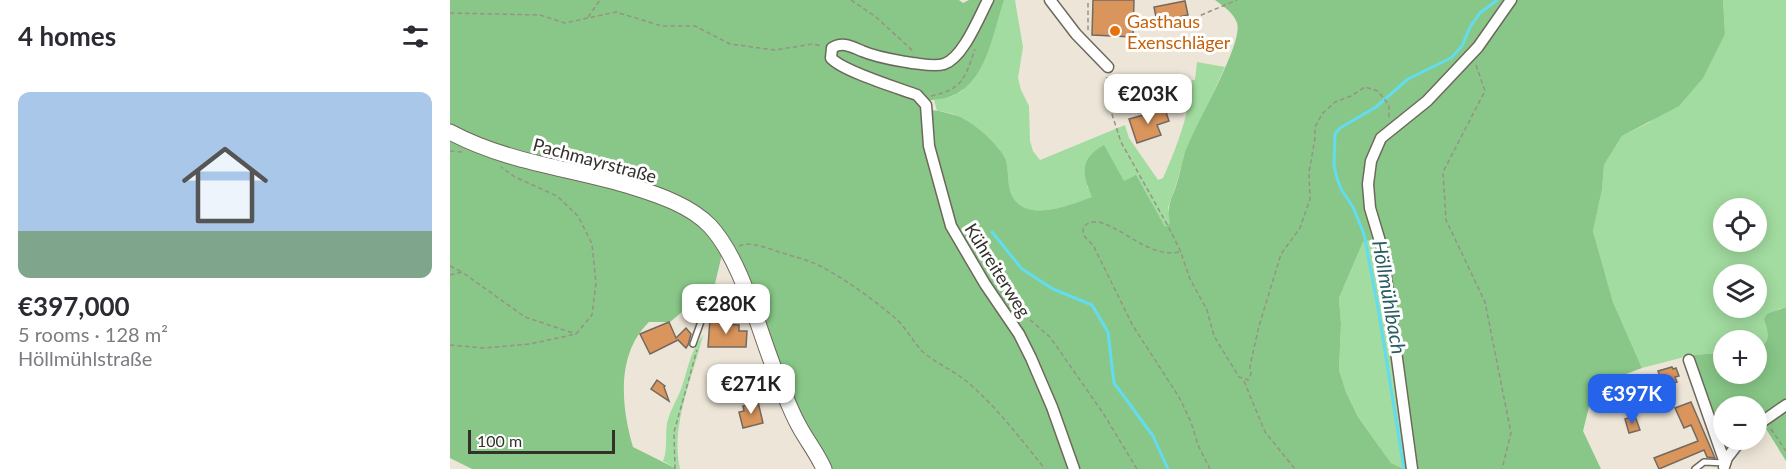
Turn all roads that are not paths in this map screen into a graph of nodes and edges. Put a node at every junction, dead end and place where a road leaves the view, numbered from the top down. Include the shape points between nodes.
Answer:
1 (988, 0) edge
2 (1050, 0) edge
3 (1511, 0) edge
4 (1108, 67) road end
5 (450, 132) edge
6 (750, 304) junction
7 (695, 344) road end
8 (1689, 360) dead end
9 (1786, 405) edge
10 (1767, 419) edge
11 (1734, 450) edge
12 (1724, 466) edge
13 (824, 469) edge
14 (1074, 469) edge
15 (1412, 469) edge
16 (1695, 469) edge

1 - 14 street, Kühreiterweg via 960,52 942,65 880,57 842,44 832,48 831,58 924,101 929,146 951,226 1031,357
2 - 4 street
3 - 15 street via 1472,53 1426,101 1381,138 1369,172 1370,208 1382,248
5 - 6 street, Pachmayrstraße via 495,153 658,196 696,215 710,226 728,253
6 - 7 lane via 713,308 704,313
6 - 13 street, Pachmayrstraße via 792,411
8 - 12 street
9 - 10 street
11 - 12 street
12 - 16 lane via 1704,462

